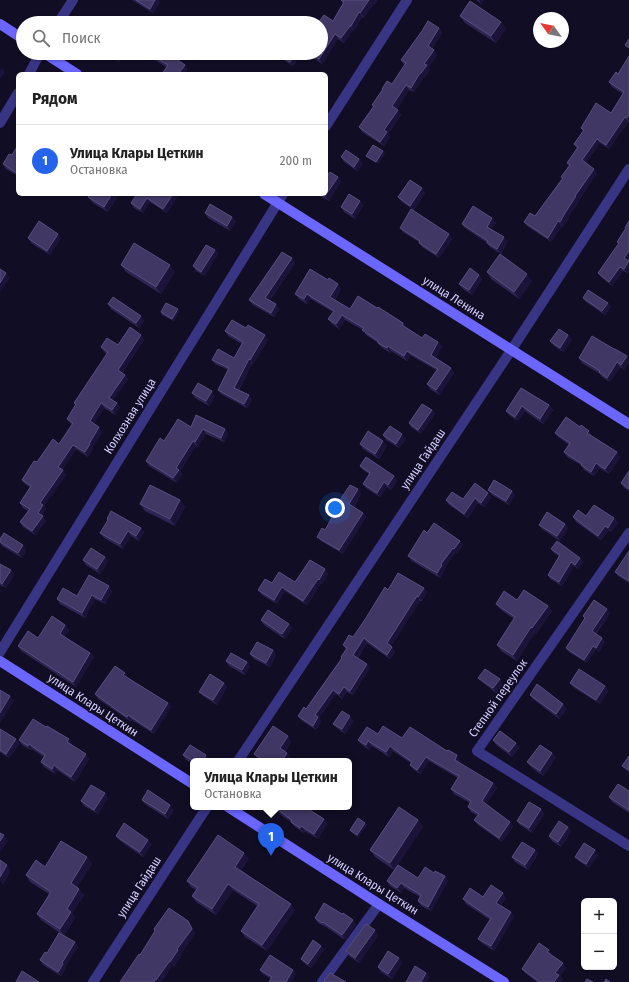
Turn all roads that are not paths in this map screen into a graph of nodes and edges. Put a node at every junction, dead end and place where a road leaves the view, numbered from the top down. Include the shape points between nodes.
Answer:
1 (73, 0) edge
2 (407, 0) edge
3 (63, 16) edge
4 (0, 24) edge
5 (16, 34) edge
6 (36, 60) edge
7 (55, 60) edge
8 (30, 72) edge
9 (74, 72) edge
10 (16, 96) edge
11 (0, 123) edge
12 (328, 123) edge
13 (629, 169) edge
14 (280, 198) edge
15 (512, 350) junction
16 (629, 424) edge
17 (629, 533) edge
18 (0, 652) edge
19 (0, 661) edge
20 (240, 758) edge
21 (190, 782) edge
22 (205, 810) edge
23 (233, 810) edge
24 (629, 846) edge
25 (379, 904) junction
26 (93, 982) edge
27 (322, 982) edge
28 (504, 982) edge

1 - 3 street
2 - 12 street
4 - 5 main road
6 - 8 street
7 - 9 main road
10 - 11 street
13 - 15 street, улица Гайдаш
14 - 15 main road, улица Ленина
14 - 18 street, Колхозная улица
15 - 16 main road, улица Ленина
15 - 20 street, улица Гайдаш
17 - 24 street, Степной переулок via 477,751
19 - 21 main road, улица Клары Цеткин
22 - 26 street, улица Гайдаш
23 - 25 main road, улица Клары Цеткин
25 - 27 street
25 - 28 main road, улица Клары Цеткин

